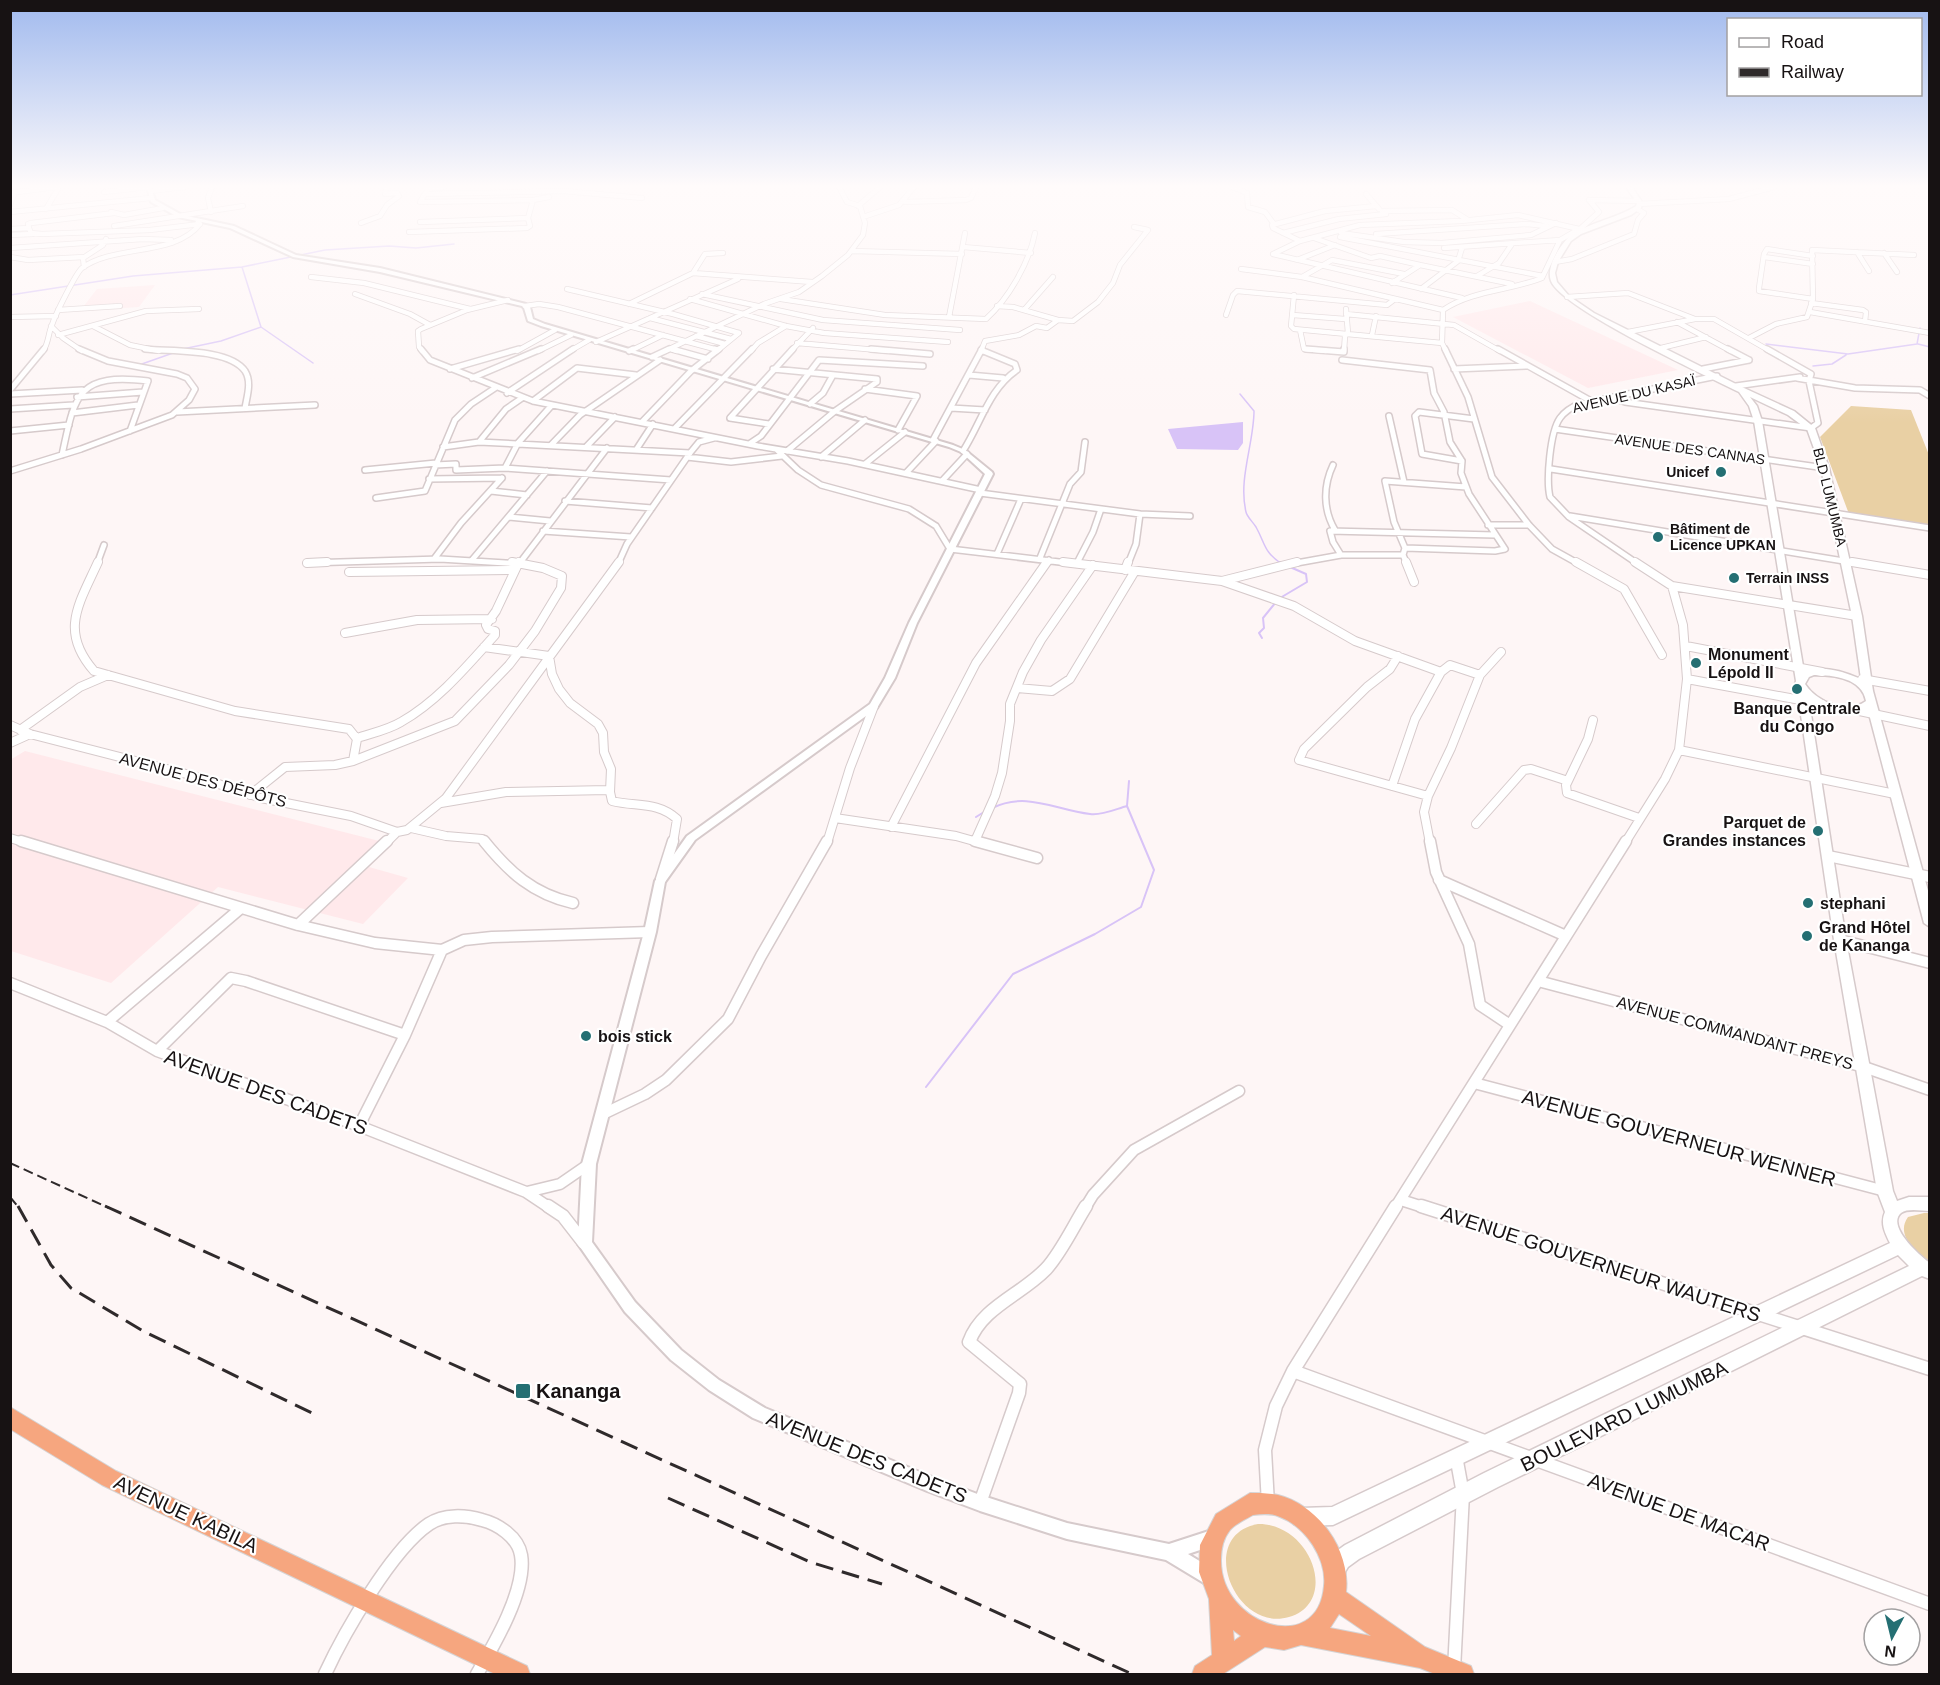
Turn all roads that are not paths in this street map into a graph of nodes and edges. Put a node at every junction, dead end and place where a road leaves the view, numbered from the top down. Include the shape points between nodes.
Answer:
1 (87, 266) edge
2 (353, 266) edge
3 (698, 266) edge
4 (834, 266) edge
5 (960, 266) edge
6 (1023, 266) edge
7 (1120, 266) edge
8 (1315, 266) edge
9 (1363, 266) edge
10 (1419, 266) edge
11 (1424, 266) edge
12 (1453, 266) edge
13 (1487, 266) edge
14 (1550, 266) edge
15 (1553, 266) edge
16 (1763, 266) edge
17 (1813, 266) edge
18 (1866, 266) edge
19 (1893, 266) edge
20 (84, 267) joint
21 (1319, 267) junction
22 (1495, 267) junction
23 (1241, 269) dead end
24 (1448, 270) junction
25 (1869, 271) dead end
26 (1897, 272) dead end
27 (693, 273) junction
28 (1404, 274) junction
29 (1477, 276) junction
30 (1543, 276) junction
31 (312, 277) dead end
32 (741, 277) junction
33 (1053, 277) dead end
34 (1302, 277) junction
35 (813, 282) junction
36 (1392, 283) junction
37 (1516, 285) junction
38 (567, 289) dead end
39 (1421, 289) junction
40 (355, 294) dead end
41 (702, 294) junction
42 (1294, 295) junction
43 (1567, 297) junction
44 (1462, 298) junction
45 (690, 299) junction
46 (781, 299) junction
47 (1395, 299) junction
48 (508, 300) junction
49 (1345, 301) junction
50 (1812, 301) junction
51 (629, 304) junction
52 (120, 306) dead end
53 (525, 306) junction
54 (997, 306) junction
55 (757, 307) junction
56 (199, 309) dead end
57 (471, 309) junction
58 (58, 310) junction
59 (1024, 310) junction
60 (1443, 310) junction
61 (848, 311) junction
62 (662, 312) junction
63 (1810, 312) junction
64 (742, 314) junction
65 (1226, 315) dead end
66 (1293, 315) junction
67 (56, 316) junction
68 (1346, 316) junction
69 (1376, 316) junction
70 (10, 317) edge
71 (949, 317) junction
72 (650, 318) junction
73 (1695, 319) junction
74 (823, 320) junction
75 (1058, 320) junction
76 (835, 321) junction
77 (1677, 321) junction
78 (1865, 322) junction
79 (1443, 323) junction
80 (430, 325) junction
81 (51, 326) junction
82 (631, 326) junction
83 (717, 326) junction
84 (786, 326) junction
85 (93, 327) junction
86 (555, 330) junction
87 (810, 330) junction
88 (960, 330) dead end
89 (1300, 330) junction
90 (704, 332) junction
91 (1628, 332) junction
92 (1348, 333) junction
93 (1929, 333) edge
94 (58, 335) junction
95 (571, 335) junction
96 (663, 335) junction
97 (1372, 335) junction
98 (696, 336) junction
99 (1706, 337) junction
100 (1749, 338) junction
101 (731, 339) junction
102 (592, 341) junction
103 (687, 341) junction
104 (948, 342) dead end
105 (797, 343) junction
106 (1442, 343) junction
107 (725, 344) junction
108 (1660, 348) junction
109 (671, 349) junction
110 (718, 350) junction
111 (981, 350) junction
112 (629, 351) junction
113 (930, 354) dead end
114 (652, 357) junction
115 (708, 359) junction
116 (660, 360) junction
117 (1342, 360) dead end
118 (923, 366) dead end
119 (1526, 366) junction
120 (450, 369) junction
121 (773, 369) junction
122 (1454, 369) junction
123 (1703, 369) junction
124 (693, 370) junction
125 (808, 374) junction
126 (636, 375) junction
127 (833, 375) junction
128 (969, 375) junction
129 (1717, 376) junction
130 (10, 378) edge
131 (21, 378) junction
132 (472, 378) junction
133 (1003, 378) junction
134 (1809, 378) junction
135 (724, 379) junction
136 (1929, 387) edge
137 (495, 388) junction
138 (755, 388) junction
139 (1739, 388) junction
140 (865, 389) junction
141 (82, 390) junction
142 (1920, 390) junction
143 (10, 392) edge
144 (143, 392) junction
145 (507, 393) junction
146 (1929, 396) edge
147 (77, 397) junction
148 (1609, 397) junction
149 (522, 398) junction
150 (788, 398) junction
151 (533, 401) junction
152 (1591, 401) junction
153 (810, 404) junction
154 (73, 405) junction
155 (138, 405) junction
156 (315, 405) dead end
157 (552, 405) junction
158 (244, 408) junction
159 (951, 408) junction
160 (10, 409) edge
161 (986, 410) junction
162 (835, 411) junction
163 (177, 412) junction
164 (585, 412) junction
165 (72, 413) junction
166 (1445, 415) junction
167 (1389, 416) dead end
168 (615, 417) junction
169 (1474, 419) junction
170 (866, 420) junction
171 (1758, 421) junction
172 (642, 422) junction
173 (653, 424) junction
174 (769, 424) junction
175 (69, 425) junction
176 (675, 428) junction
177 (1811, 428) junction
178 (1555, 429) junction
179 (10, 431) edge
180 (130, 431) junction
181 (902, 431) junction
182 (699, 433) junction
183 (716, 437) junction
184 (935, 439) junction
185 (479, 442) junction
186 (699, 442) junction
187 (1085, 442) dead end
188 (518, 443) junction
189 (754, 444) junction
190 (551, 445) junction
191 (443, 447) junction
192 (586, 447) junction
193 (607, 448) junction
194 (636, 450) junction
195 (965, 453) junction
196 (785, 454) junction
197 (62, 455) junction
198 (688, 455) junction
199 (821, 457) junction
200 (1765, 460) junction
201 (1462, 461) junction
202 (435, 464) junction
203 (865, 464) junction
204 (1333, 465) dead end
205 (505, 468) junction
206 (1825, 468) junction
207 (1551, 469) junction
208 (365, 470) dead end
209 (10, 471) edge
210 (547, 471) junction
211 (906, 473) junction
212 (586, 474) junction
213 (429, 479) junction
214 (671, 480) junction
215 (942, 481) junction
216 (1404, 482) junction
217 (1466, 487) junction
218 (491, 491) junction
219 (981, 492) junction
220 (527, 495) junction
221 (376, 498) dead end
222 (1021, 499) junction
223 (565, 501) junction
224 (1771, 502) junction
225 (1061, 505) junction
226 (652, 508) junction
227 (1101, 508) junction
228 (1834, 513) junction
229 (1140, 514) junction
230 (1190, 516) dead end
231 (1566, 516) junction
232 (509, 517) junction
233 (1590, 520) junction
234 (550, 521) junction
235 (1578, 524) junction
236 (1488, 525) junction
237 (1529, 525) junction
238 (1929, 528) edge
239 (1335, 530) junction
240 (543, 531) junction
241 (1399, 533) junction
242 (1495, 535) junction
243 (631, 537) junction
244 (104, 545) dead end
245 (950, 549) junction
246 (1779, 550) junction
247 (1404, 552) junction
248 (997, 554) junction
249 (1341, 555) junction
250 (1040, 558) junction
251 (434, 559) junction
252 (472, 560) junction
253 (1049, 560) junction
254 (1845, 561) junction
255 (307, 563) dead end
256 (1077, 563) junction
257 (1093, 565) junction
258 (517, 566) junction
259 (1125, 570) junction
260 (1135, 571) junction
261 (349, 572) dead end
262 (1929, 575) edge
263 (1222, 581) junction
264 (1414, 582) dead end
265 (1672, 586) junction
266 (1787, 604) junction
267 (1857, 616) junction
268 (492, 619) junction
269 (345, 633) dead end
270 (1686, 646) junction
271 (484, 647) junction
272 (1501, 652) dead end
273 (519, 653) junction
274 (1662, 655) dead end
275 (549, 656) junction
276 (1398, 656) junction
277 (1797, 666) junction
278 (94, 671) junction
279 (1442, 672) junction
280 (1823, 672) junction
281 (109, 674) junction
282 (1480, 675) junction
283 (1687, 679) junction
284 (1868, 685) junction
285 (80, 687) junction
286 (1017, 688) junction
287 (1802, 690) junction
288 (1929, 691) edge
289 (1871, 702) junction
290 (874, 706) junction
291 (1850, 709) junction
292 (1876, 715) junction
293 (1593, 720) dead end
294 (10, 725) edge
295 (1929, 726) edge
296 (23, 733) junction
297 (357, 738) junction
298 (10, 743) edge
299 (1679, 750) junction
300 (353, 761) junction
301 (1815, 777) junction
302 (1568, 781) junction
303 (1392, 786) junction
304 (608, 790) junction
305 (1895, 794) junction
306 (250, 795) junction
307 (1428, 796) junction
308 (441, 802) junction
309 (835, 818) junction
310 (1639, 818) junction
311 (1476, 824) dead end
312 (891, 827) junction
313 (411, 828) junction
314 (397, 832) junction
315 (10, 838) edge
316 (975, 841) junction
317 (1828, 855) junction
318 (1037, 858) dead end
319 (1917, 874) junction
320 (1929, 877) edge
321 (1439, 880) junction
322 (660, 881) junction
323 (573, 903) dead end
324 (241, 908) junction
325 (1929, 923) edge
326 (298, 925) junction
327 (650, 932) junction
328 (1566, 936) junction
329 (1840, 940) junction
330 (442, 950) junction
331 (1929, 963) edge
332 (1538, 981) junction
333 (10, 983) edge
334 (107, 1022) junction
335 (1510, 1025) junction
336 (405, 1035) junction
337 (157, 1051) junction
338 (1864, 1067) junction
339 (1474, 1083) junction
340 (1929, 1090) edge
341 (1239, 1091) dead end
342 (603, 1114) junction
343 (359, 1126) junction
344 (589, 1164) junction
345 (1885, 1191) junction
346 (526, 1192) junction
347 (1401, 1200) junction
348 (1929, 1204) edge
349 (1893, 1212) junction
350 (585, 1244) junction
351 (1899, 1247) junction
352 (1925, 1270) edge
353 (1757, 1313) junction
354 (1801, 1329) junction
355 (1929, 1369) edge
356 (1293, 1371) junction
357 (10, 1418) edge
358 (1485, 1442) junction
359 (1456, 1456) junction
360 (1537, 1459) junction
361 (1463, 1494) junction
362 (980, 1503) junction
363 (1268, 1504) junction
364 (1301, 1517) junction
365 (1212, 1538) junction
366 (1169, 1552) junction
367 (1335, 1571) junction
368 (1210, 1576) junction
369 (1334, 1597) junction
370 (367, 1600) junction
371 (1220, 1600) junction
372 (1929, 1604) edge
373 (1304, 1634) junction
374 (1263, 1635) junction
375 (1420, 1657) junction
376 (1224, 1660) junction
377 (482, 1666) edge
378 (1458, 1673) edge
379 (325, 1674) edge
380 (519, 1674) edge
381 (1203, 1674) edge

1 - 20 street
2 - 48 street
3 - 27 street
4 - 35 street
5 - 71 street
6 - 54 street
7 - 75 street via 1106,293 1073,321
8 - 21 street
9 - 28 street
10 - 28 street
11 - 24 street
12 - 24 street
13 - 22 street
14 - 30 street
15 - 43 main road via 1552,277
16 - 50 street via 1760,291
17 - 50 street
18 - 25 street
19 - 26 street
20 - 58 street
21 - 34 street
21 - 36 street
22 - 29 street
22 - 30 street
23 - 34 street
24 - 29 street
24 - 39 street
27 - 32 street
27 - 51 street
28 - 36 street
29 - 37 street
30 - 37 street
31 - 57 street via 364,284
32 - 35 street
32 - 41 street
33 - 59 street
34 - 47 street
35 - 46 street
36 - 39 street
37 - 44 street
38 - 51 street
39 - 44 street
40 - 80 street
41 - 45 street
41 - 55 street
42 - 49 street
42 - 65 street via 1235,291
42 - 66 street
43 - 73 street via 1628,293
43 - 91 main road
44 - 60 street
45 - 62 street
45 - 64 street
46 - 55 street
46 - 61 street
47 - 49 street via 1387,305
47 - 60 street
48 - 53 street
48 - 57 street
49 - 68 street
50 - 63 street
50 - 78 street via 1863,310
51 - 62 street
52 - 58 street
53 - 82 street via 558,307
53 - 86 street via 530,320
54 - 59 street
54 - 71 street via 986,319
55 - 64 street
55 - 74 street
56 - 85 street via 154,310
57 - 80 street
58 - 67 street
59 - 75 street
60 - 79 street
61 - 71 street
61 - 76 street
62 - 72 street
62 - 83 street
63 - 78 street
63 - 100 street via 1804,319 1776,324
64 - 83 street
64 - 84 street
66 - 68 street
66 - 89 street via 1291,326
67 - 70 street
67 - 81 street
68 - 69 street
68 - 92 street
69 - 79 street
69 - 97 street
72 - 82 street
72 - 90 street
73 - 77 street
73 - 100 street via 1711,318
74 - 76 street
74 - 87 street
75 - 111 street via 1047,328 1036,326 1012,337 987,340
76 - 88 street
77 - 91 street
77 - 99 street
78 - 93 street
79 - 106 street
79 - 119 street via 1454,325
80 - 120 street via 419,330 418,344 430,360
81 - 94 street
81 - 131 street via 46,347
82 - 96 street
82 - 102 street
83 - 90 street
83 - 101 street via 739,333
84 - 87 street
84 - 135 street via 758,343
85 - 94 street
85 - 158 street via 132,346 221,356 234,361 250,382
86 - 95 street
86 - 120 street via 516,351
87 - 104 street
87 - 105 street
89 - 92 street
89 - 92 street via 1304,349 1343,352
90 - 98 street
90 - 101 street
91 - 108 main road
92 - 97 street
94 - 163 street via 105,360 187,378 195,389
95 - 102 street
95 - 132 street
96 - 103 street
96 - 112 street
97 - 106 street
98 - 103 street
98 - 107 street
99 - 108 street
99 - 123 street via 1749,360
100 - 134 street via 1812,374
101 - 107 street
102 - 112 street
102 - 145 street via 549,363
103 - 109 street
103 - 110 street
105 - 113 street
105 - 121 street
106 - 122 street
107 - 110 street
108 - 123 main road
109 - 114 street
109 - 115 street
110 - 115 street
111 - 128 street
111 - 133 street via 1016,365 1017,370
112 - 114 street
114 - 116 street
115 - 124 street
116 - 124 street
116 - 126 street
117 - 166 street via 1429,369 1434,393
118 - 125 street via 822,359
119 - 122 street
119 - 152 street
120 - 132 street
121 - 125 street
121 - 138 street
122 - 169 street
123 - 129 main road
124 - 135 street
124 - 172 street
125 - 127 street
125 - 150 street
126 - 151 street via 575,368
126 - 164 street
127 - 140 street via 877,379
127 - 153 street via 823,393
128 - 133 street
128 - 159 street
129 - 139 main road, BLD LUMUMBA
129 - 148 street, AVENUE DU KASAÏ
130 - 131 street
131 - 143 street
132 - 137 street
133 - 161 street
134 - 139 street
134 - 142 street via 1865,388
134 - 177 street via 1819,418
135 - 138 street
135 - 176 street
136 - 142 street
137 - 145 street
137 - 191 street via 459,415
138 - 150 street
138 - 174 street via 730,418
139 - 171 main road via 1753,406
139 - 177 main road, BLD LUMUMBA via 1791,413
140 - 162 street
140 - 181 street via 917,396
141 - 143 street
141 - 144 street via 98,380 148,381
141 - 147 street
142 - 146 street
144 - 147 street
144 - 155 street
145 - 149 street
147 - 154 street
148 - 152 street, AVENUE DU KASAÏ
148 - 171 street
149 - 151 street
149 - 185 street via 506,409
150 - 153 street
150 - 174 street
151 - 157 street
152 - 178 street, AVENUE DU KASAÏ via 1562,412
153 - 162 street
154 - 160 street
154 - 165 street
155 - 165 street
155 - 180 street
156 - 158 street
157 - 164 street
157 - 188 street
158 - 163 street
159 - 161 street
159 - 184 street
161 - 195 street
162 - 170 street
162 - 196 street
163 - 180 street
164 - 168 street
164 - 190 street
165 - 175 street
166 - 169 street
166 - 201 street via 1450,442
166 - 201 street via 1416,413 1422,454
167 - 216 street
168 - 172 street
168 - 192 street
169 - 237 street via 1492,477
170 - 181 street
170 - 199 street
171 - 177 street
171 - 200 main road
172 - 173 street
173 - 176 street
173 - 194 street
174 - 189 street
175 - 179 street
175 - 197 street
176 - 182 street
177 - 206 main road, BLD LUMUMBA
178 - 200 street, AVENUE DES CANNAS
178 - 207 street, AVENUE DU KASAÏ
180 - 197 street
181 - 184 street
181 - 203 street
182 - 183 street
182 - 186 street
183 - 186 street
183 - 189 street
184 - 195 street
184 - 211 street
185 - 188 street
185 - 191 street
186 - 198 street
187 - 225 street via 1081,472 1070,484
188 - 190 street
188 - 205 street
189 - 196 street
190 - 192 street
191 - 202 street
192 - 193 street
193 - 194 street
193 - 212 street
194 - 198 street
195 - 215 street
195 - 219 street via 989,474
196 - 198 street via 731,462
196 - 199 street
196 - 245 street via 805,476 821,485 909,508 936,526
197 - 209 street
198 - 214 street
199 - 203 street
200 - 206 street, AVENUE DES CANNAS
200 - 224 main road
201 - 217 street
202 - 205 street via 456,464 456,470
202 - 208 street
202 - 213 street
203 - 211 street
204 - 239 street via 1327,479 1326,501
205 - 210 street
206 - 228 main road, BLD LUMUMBA
207 - 224 street
207 - 231 street, AVENUE DU KASAÏ via 1550,500
210 - 212 street
210 - 220 street
211 - 215 street
212 - 214 street
212 - 223 street
213 - 218 street via 502,478
213 - 221 street via 424,492
214 - 226 street
215 - 219 street
216 - 217 street
216 - 241 street via 1385,482
217 - 236 street
218 - 220 street
218 - 251 street
219 - 222 street
219 - 245 street
220 - 232 street
222 - 225 street
222 - 248 street
223 - 226 street
223 - 234 street
224 - 228 street
224 - 246 main road
225 - 227 street
225 - 250 street
226 - 243 street
227 - 229 street
227 - 256 street
228 - 238 street
228 - 254 main road, BLD LUMUMBA
229 - 230 street
229 - 259 street via 1136,544
231 - 233 street
231 - 235 street, AVENUE DU KASAÏ
232 - 234 street
232 - 252 street
233 - 235 street
233 - 246 street
234 - 240 street
235 - 265 street, AVENUE DU KASAÏ
236 - 237 street
236 - 242 street
237 - 274 street via 1552,549 1624,589
239 - 241 street
239 - 249 street via 1330,531 1331,536
240 - 243 street
240 - 258 street
241 - 242 street
241 - 247 street
242 - 247 street via 1504,550
243 - 275 street via 616,569
244 - 278 street via 72,633 77,651
245 - 248 street
245 - 290 street
246 - 254 street
246 - 266 main road
247 - 249 street
247 - 264 street
248 - 250 street
249 - 263 street
250 - 253 street
251 - 252 street
251 - 255 street
252 - 258 street
253 - 256 street
253 - 312 street via 976,663
254 - 262 street
254 - 267 main road, BLD LUMUMBA
256 - 257 street
257 - 259 street
257 - 286 street via 1041,640
258 - 261 street
258 - 268 street
258 - 273 street via 555,572 563,582 548,612
259 - 260 street
260 - 263 street
260 - 286 street via 1059,690
263 - 276 street via 1294,606 1341,635
265 - 266 street
265 - 270 street
266 - 267 street
266 - 277 main road
267 - 284 main road, BLD LUMUMBA
268 - 269 street via 406,621
268 - 271 street via 486,627 496,633
270 - 277 street
270 - 283 street
271 - 273 street
271 - 297 street via 409,717
272 - 282 street
273 - 275 street
273 - 300 street via 455,721
275 - 304 street via 558,687 580,712 597,723 605,736 604,754 610,764
275 - 308 street
276 - 279 street
276 - 303 street via 1390,669 1359,694 1299,758
277 - 280 street
277 - 287 main road
278 - 281 street
278 - 285 street
279 - 282 street via 1450,665
279 - 303 street via 1415,719
280 - 284 main road
280 - 287 main road via 1805,675
281 - 285 street
281 - 297 street via 235,711 349,729
282 - 307 street
283 - 287 street
283 - 299 street
284 - 288 street
284 - 289 main road, BLD LUMUMBA
285 - 296 street
286 - 316 street via 1010,704 1002,773
287 - 291 main road via 1825,704
287 - 301 main road
289 - 291 main road via 1864,708
289 - 292 main road
290 - 309 street via 847,774
290 - 322 street via 698,832
291 - 292 street
292 - 295 street
292 - 305 main road
293 - 302 street
294 - 296 street, AVENUE DES DÉPÔTS
296 - 298 street
296 - 306 street, AVENUE DES DÉPÔTS via 194,776
297 - 300 street
299 - 301 street
299 - 310 street
300 - 306 street via 289,766
301 - 305 street
301 - 317 main road
302 - 310 street via 1567,793
302 - 311 street via 1524,770
303 - 307 street
304 - 308 street via 506,792
304 - 322 street via 612,801 668,808 677,819
305 - 319 main road
306 - 314 street, AVENUE DES DÉPÔTS via 351,816
307 - 321 street via 1424,812
308 - 313 street
309 - 312 street
309 - 342 street via 813,870 728,1019 666,1080
310 - 328 street
312 - 316 street
313 - 314 street
313 - 323 street via 482,839 530,889
314 - 326 street
315 - 324 street
316 - 318 street
317 - 319 street
317 - 329 main road
319 - 320 street
319 - 325 main road
321 - 328 street
321 - 335 street via 1469,944 1480,1005
322 - 327 street
324 - 326 street
324 - 334 street
326 - 330 street via 375,943
327 - 330 street via 492,937 464,940
327 - 342 street
328 - 332 street
329 - 331 street
329 - 338 main road
330 - 336 street
332 - 335 street
332 - 338 street, AVENUE COMMANDANT PREYS
333 - 334 street, AVENUE DES CADETS
334 - 337 street, AVENUE DES CADETS
335 - 339 street
336 - 337 street via 231,978
336 - 343 street
337 - 343 street, AVENUE DES CADETS
338 - 340 street, AVENUE COMMANDANT PREYS
338 - 345 main road
339 - 345 street, AVENUE GOUVERNEUR WENNER
339 - 347 street
341 - 362 street via 1134,1150 1093,1195 1046,1269 973,1330 969,1342 1020,1384
342 - 344 street
343 - 346 street, AVENUE DES CADETS
344 - 346 street via 567,1182
344 - 350 street
345 - 349 main road
346 - 350 street, AVENUE DES CADETS via 563,1216
347 - 353 street, AVENUE GOUVERNEUR WAUTERS
347 - 356 street
348 - 349 main road via 1907,1204
349 - 351 main road via 1890,1224
350 - 362 street, AVENUE DES CADETS via 645,1325 714,1385 759,1413
351 - 352 main road
351 - 353 main road, BOULEVARD LUMUMBA
352 - 354 main road, BOULEVARD LUMUMBA
353 - 354 street, AVENUE GOUVERNEUR WAUTERS
353 - 358 main road, BOULEVARD LUMUMBA
354 - 355 street, AVENUE GOUVERNEUR WAUTERS
354 - 360 main road, BOULEVARD LUMUMBA
356 - 358 street, AVENUE DE MACAR
356 - 363 street via 1270,1416 1265,1442 1263,1472
357 - 370 highway, AVENUE KABILA via 109,1478
358 - 359 main road, BOULEVARD LUMUMBA
358 - 360 street, AVENUE DE MACAR
359 - 361 street
359 - 364 main road, BOULEVARD LUMUMBA via 1333,1516
360 - 361 main road, BOULEVARD LUMUMBA
360 - 372 street, AVENUE DE MACAR
361 - 367 main road, BOULEVARD LUMUMBA via 1352,1552
361 - 378 street
362 - 366 street, AVENUE DES CADETS via 1067,1531
363 - 364 highway
363 - 365 highway via 1250,1504 1234,1511 1221,1522
364 - 367 highway via 1323,1541
365 - 366 street, AVENUE DES CADETS
365 - 368 highway via 1208,1556
366 - 368 street
367 - 369 highway
368 - 371 highway
369 - 373 highway via 1328,1613
369 - 375 highway
370 - 377 highway, AVENUE KABILA
370 - 377 street via 429,1524 452,1516 494,1522 521,1554 518,1586
370 - 379 street
371 - 374 highway via 1246,1627
371 - 376 highway
373 - 374 highway via 1284,1638
373 - 375 highway
374 - 376 highway
375 - 378 highway
376 - 381 highway
377 - 380 highway, AVENUE KABILA

